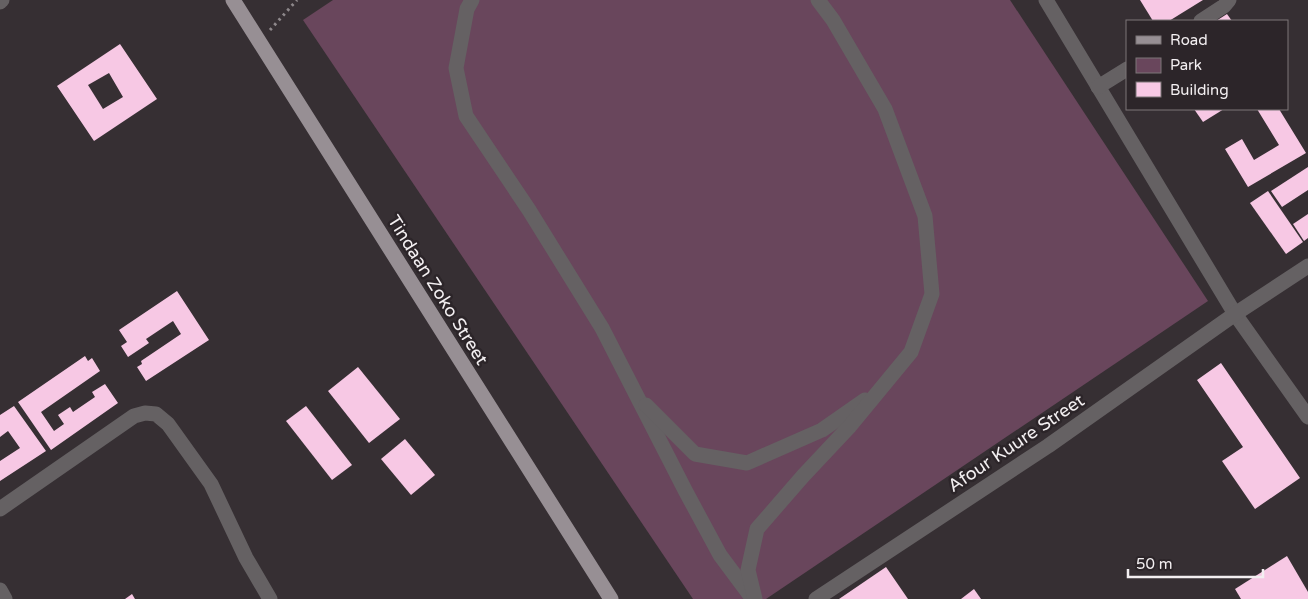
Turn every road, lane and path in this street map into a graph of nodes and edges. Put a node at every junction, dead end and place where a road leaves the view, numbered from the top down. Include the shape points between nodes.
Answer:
1 (233, 0) edge
2 (297, 0) edge
3 (472, 0) edge
4 (818, 0) edge
5 (1046, 0) edge
6 (1229, 0) edge
7 (1203, 20) edge
8 (259, 42) junction
9 (1126, 70) edge
10 (1098, 87) junction
11 (1308, 266) edge
12 (1235, 314) junction
13 (879, 390) junction
14 (636, 395) junction
15 (1308, 417) edge
16 (0, 509) edge
17 (0, 590) edge
18 (5, 599) edge
19 (270, 599) edge
20 (611, 599) edge
21 (753, 599) edge
22 (816, 599) edge

1 - 8 main road, Tindaan Zoko Street
2 - 8 path
3 - 14 street via 467,9 456,68 466,116 602,328
4 - 13 street via 885,109 925,216 932,294 910,352
5 - 10 street
6 - 7 street
8 - 20 main road, Tindaan Zoko Street
9 - 10 street
10 - 12 street
11 - 12 street, Afour Kuure Street
12 - 15 street
12 - 22 street, Afour Kuure Street via 1048,446
13 - 14 street via 822,430 747,463 695,454
13 - 21 street via 757,529 748,570
14 - 21 street via 720,555
16 - 19 street via 134,416 156,414 168,424 212,484 246,558
17 - 18 street

